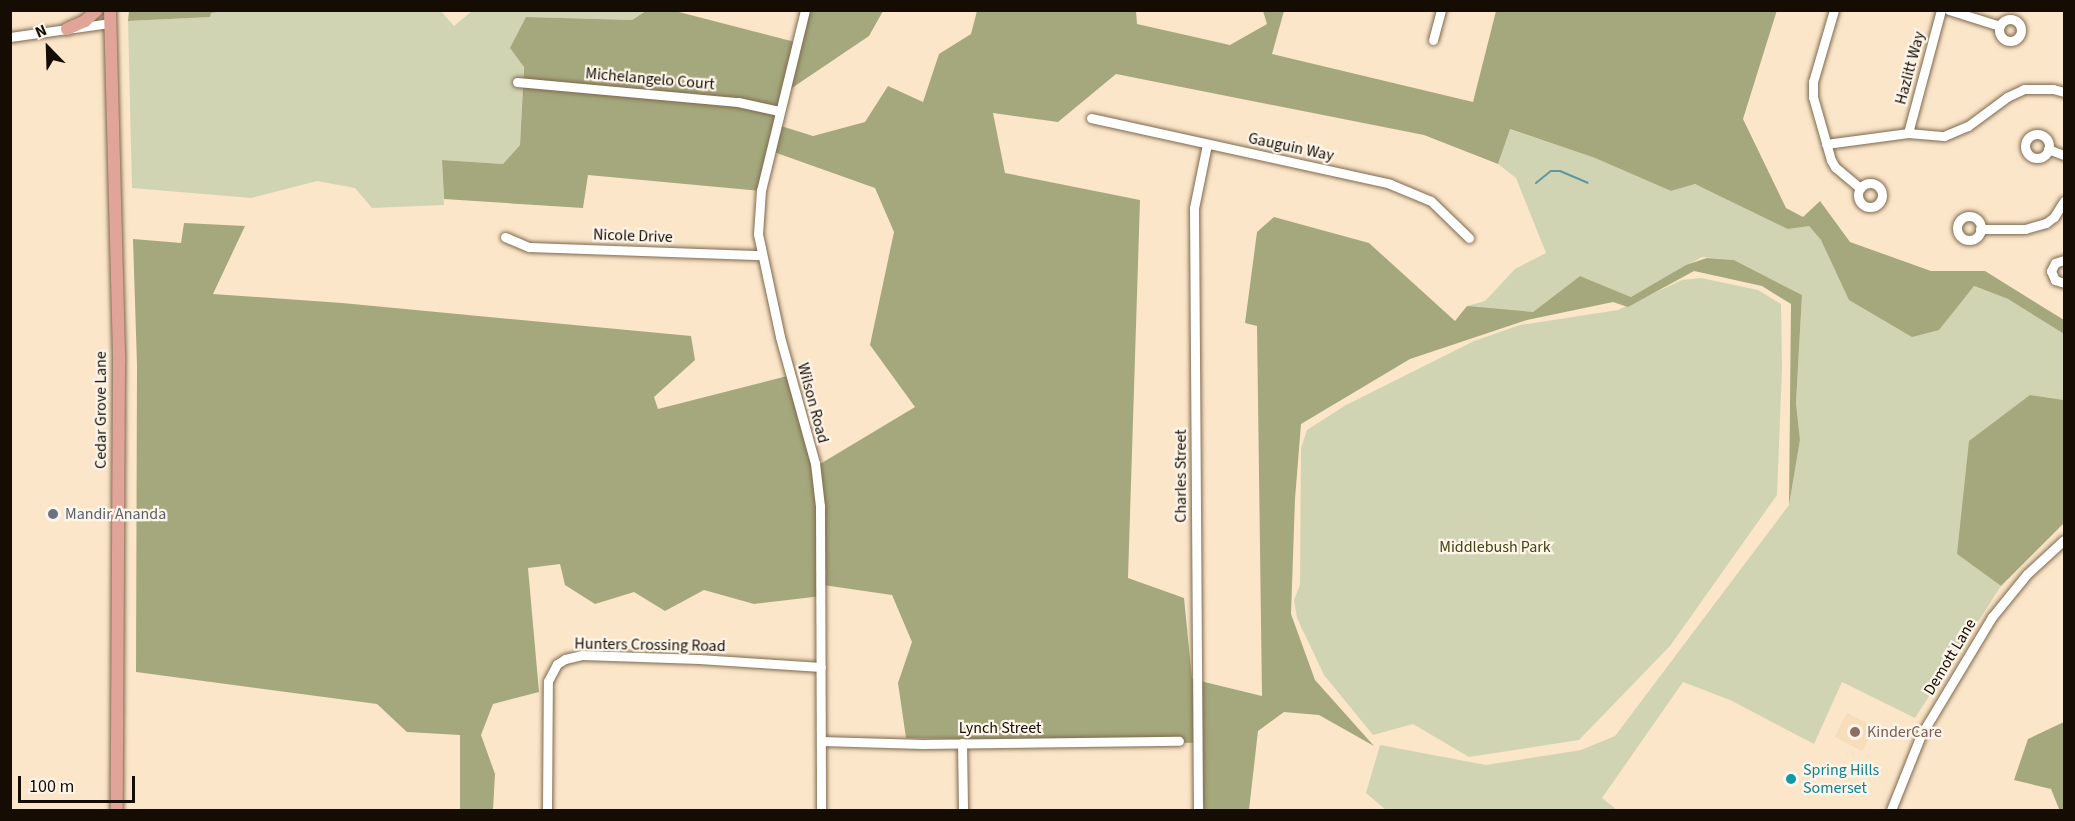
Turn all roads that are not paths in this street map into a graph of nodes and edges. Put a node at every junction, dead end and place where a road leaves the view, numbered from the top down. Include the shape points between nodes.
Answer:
1 (98, 10) edge
2 (805, 10) edge
3 (1441, 10) edge
4 (1834, 10) edge
5 (1941, 10) edge
6 (1948, 10) edge
7 (110, 17) edge
8 (2000, 26) dead end
9 (67, 29) junction
10 (10, 37) edge
11 (1433, 40) dead end
12 (517, 82) dead end
13 (2064, 92) edge
14 (779, 111) junction
15 (1090, 118) dead end
16 (1908, 133) junction
17 (1207, 144) junction
18 (1826, 144) junction
19 (2048, 149) dead end
20 (2064, 155) edge
21 (1860, 188) dead end
22 (2064, 201) edge
23 (2061, 214) edge
24 (1980, 229) dead end
25 (505, 237) dead end
26 (1469, 238) dead end
27 (762, 255) junction
28 (2064, 260) edge
29 (2064, 283) edge
30 (2064, 540) edge
31 (821, 667) junction
32 (821, 741) junction
33 (1179, 741) dead end
34 (962, 743) junction
35 (117, 810) edge
36 (547, 810) edge
37 (821, 810) edge
38 (963, 810) edge
39 (1198, 810) edge
40 (1891, 810) edge

1 - 9 main road via 86,21
2 - 14 street, Wilson Road
3 - 11 street
4 - 18 street via 1813,82 1815,109
5 - 16 street, Hazlitt Way
6 - 8 street
7 - 9 street
7 - 35 main road, Cedar Grove Lane via 118,362
9 - 10 street
12 - 14 street, Michelangelo Court via 738,102
13 - 16 street via 2053,88 2024,89 1957,132 1944,136
14 - 27 street, Wilson Road via 761,190 758,234
15 - 17 street, Gauguin Way
16 - 18 street
17 - 26 street, Gauguin Way via 1390,184 1431,201
17 - 39 street, Charles Street via 1194,208
18 - 21 street via 1835,167
19 - 20 street
22 - 23 street
23 - 24 street via 2025,229
25 - 27 street, Nicole Drive via 529,248
27 - 31 street, Wilson Road via 814,463 820,506
28 - 29 street via 2055,263 2051,271 2055,280
30 - 40 street, Demott Lane via 2026,574 1992,617 1921,735
31 - 32 street, Wilson Road
31 - 36 street, Hunters Crossing Road via 688,658 565,659 557,664 548,681
32 - 34 street, Lynch Street
32 - 37 street, Wilson Road
33 - 34 street, Lynch Street
34 - 38 street

